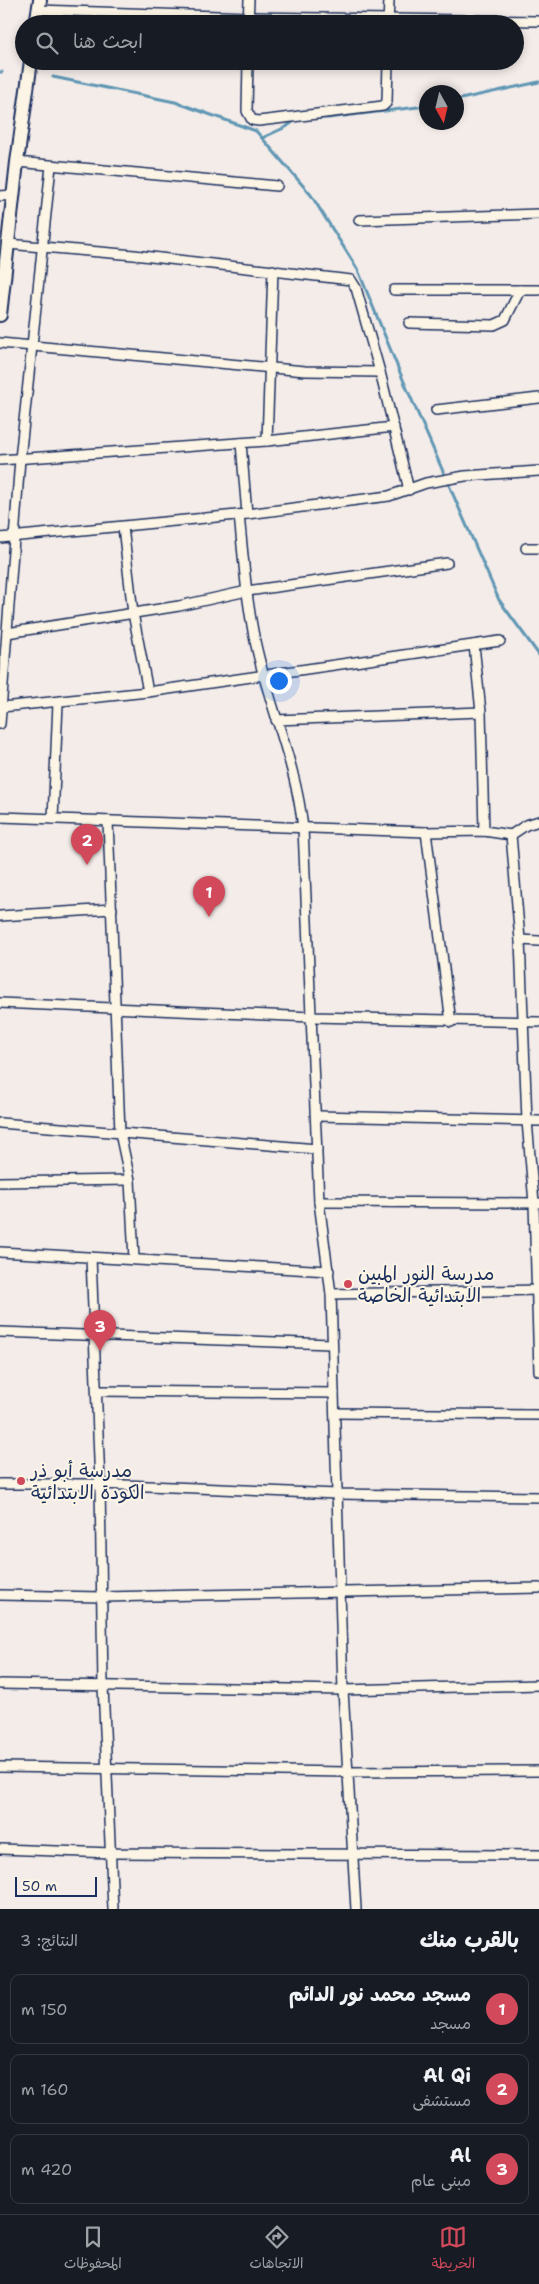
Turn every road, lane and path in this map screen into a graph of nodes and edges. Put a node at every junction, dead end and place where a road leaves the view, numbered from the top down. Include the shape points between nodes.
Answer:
1 (249, 0) edge
2 (389, 0) edge
3 (39, 5) edge
4 (178, 15) edge
5 (248, 15) edge
6 (388, 15) edge
7 (524, 21) edge
8 (539, 21) edge
9 (29, 70) edge
10 (248, 70) edge
11 (388, 70) edge
12 (16, 162) junction
13 (51, 166) junction
14 (277, 186) dead end
15 (13, 195) junction
16 (0, 196) edge
17 (539, 214) edge
18 (359, 220) dead end
19 (44, 247) junction
20 (5, 250) edge
21 (273, 270) junction
22 (394, 290) dead end
23 (520, 290) junction
24 (539, 290) edge
25 (0, 315) edge
26 (409, 323) dead end
27 (0, 343) edge
28 (32, 345) junction
29 (268, 368) junction
30 (380, 372) junction
31 (539, 398) edge
32 (436, 410) dead end
33 (394, 427) junction
34 (268, 441) junction
35 (241, 444) junction
36 (20, 458) junction
37 (0, 460) edge
38 (539, 471) edge
39 (410, 490) junction
40 (243, 514) junction
41 (122, 527) junction
42 (16, 536) junction
43 (0, 538) edge
44 (526, 548) dead end
45 (539, 548) edge
46 (447, 563) dead end
47 (247, 591) junction
48 (133, 613) junction
49 (7, 632) junction
50 (500, 641) dead end
51 (474, 645) junction
52 (263, 675) junction
53 (148, 692) junction
54 (58, 703) junction
55 (2, 707) junction
56 (481, 712) junction
57 (276, 720) junction
58 (0, 724) edge
59 (0, 817) edge
60 (53, 819) junction
61 (108, 821) junction
62 (539, 821) edge
63 (303, 828) junction
64 (484, 831) junction
65 (426, 832) junction
66 (511, 835) junction
67 (112, 909) junction
68 (0, 916) edge
69 (520, 940) junction
70 (539, 941) edge
71 (0, 1003) edge
72 (115, 1008) junction
73 (312, 1017) junction
74 (451, 1022) junction
75 (522, 1022) junction
76 (539, 1022) edge
77 (317, 1116) junction
78 (527, 1121) junction
79 (539, 1121) edge
80 (0, 1124) edge
81 (120, 1133) junction
82 (317, 1149) junction
83 (130, 1180) junction
84 (0, 1182) edge
85 (320, 1202) junction
86 (536, 1203) edge
87 (0, 1252) edge
88 (91, 1257) junction
89 (134, 1259) junction
90 (330, 1271) junction
91 (538, 1290) edge
92 (331, 1294) junction
93 (0, 1332) edge
94 (94, 1336) junction
95 (331, 1344) junction
96 (538, 1348) edge
97 (539, 1371) edge
98 (97, 1391) junction
99 (334, 1393) junction
100 (335, 1413) junction
101 (539, 1415) edge
102 (0, 1484) edge
103 (100, 1484) junction
104 (337, 1494) junction
105 (539, 1497) edge
106 (539, 1588) edge
107 (340, 1592) junction
108 (0, 1595) edge
109 (102, 1597) junction
110 (0, 1684) edge
111 (539, 1685) edge
112 (103, 1686) junction
113 (342, 1690) junction
114 (0, 1767) edge
115 (107, 1770) junction
116 (539, 1771) edge
117 (347, 1772) junction
118 (0, 1849) edge
119 (112, 1853) junction
120 (352, 1854) junction
121 (539, 1855) edge
122 (113, 1909) edge
123 (356, 1909) edge

1 - 5 street
2 - 6 street
3 - 4 street
7 - 8 street
9 - 12 main road
10 - 11 street via 247,111 252,120 258,122 383,106 387,102
12 - 13 street
12 - 15 main road
13 - 14 street
13 - 19 street
15 - 16 street
15 - 20 main road
17 - 18 street
19 - 20 street
19 - 21 street
19 - 28 street
20 - 25 main road
21 - 29 street
21 - 30 street via 351,280
22 - 23 street
23 - 24 street
23 - 26 street via 505,320 494,325
27 - 28 street
28 - 29 street
28 - 36 street
29 - 30 street
29 - 34 street
30 - 33 street
31 - 32 street
33 - 34 street
33 - 39 street
34 - 35 street
35 - 36 street
35 - 40 street
36 - 37 street
36 - 42 street
38 - 39 street via 465,476 426,482
39 - 40 street via 390,496
40 - 41 street
40 - 47 street
41 - 42 street
41 - 48 street
42 - 43 street
42 - 49 street
44 - 45 street
46 - 47 street
47 - 48 street
47 - 52 street
48 - 49 street
48 - 53 street
49 - 55 street
50 - 51 street
51 - 52 street
51 - 56 street
52 - 53 street
52 - 57 street
53 - 54 street
54 - 55 street
54 - 60 street
55 - 58 street
56 - 57 street
56 - 64 street
57 - 63 street via 296,780
59 - 60 street
60 - 61 street
61 - 63 street
61 - 67 street
62 - 66 street
63 - 65 street
63 - 73 street
64 - 65 street
64 - 66 street
65 - 74 street
66 - 69 street
67 - 68 street
67 - 72 street
69 - 70 street
69 - 75 street
71 - 72 street
72 - 73 street
72 - 81 street
73 - 74 street
73 - 77 street
74 - 75 street
75 - 76 street
75 - 78 street
77 - 78 street
77 - 82 street
78 - 79 street
78 - 86 street
80 - 81 street
81 - 82 street
81 - 83 street
82 - 85 street
83 - 84 street
83 - 89 street
85 - 86 street
85 - 90 street
86 - 91 street
87 - 88 street
88 - 89 street
88 - 94 street
89 - 90 street
90 - 92 street
91 - 92 street
91 - 96 street
92 - 95 street
93 - 94 street
94 - 95 street
94 - 98 street
95 - 99 street
96 - 97 street
98 - 99 street
98 - 103 street
99 - 100 street
100 - 101 street
100 - 104 street
102 - 103 street
103 - 104 street
103 - 109 street
104 - 105 street
104 - 107 street
106 - 107 street
107 - 109 street
107 - 113 street
108 - 109 street
109 - 112 street
110 - 112 street
111 - 113 street
112 - 113 street
112 - 115 street
113 - 117 street
114 - 115 street
115 - 117 street
115 - 119 street
116 - 117 street
117 - 120 street
118 - 119 street
119 - 120 street
119 - 122 street
120 - 121 street
120 - 123 street

